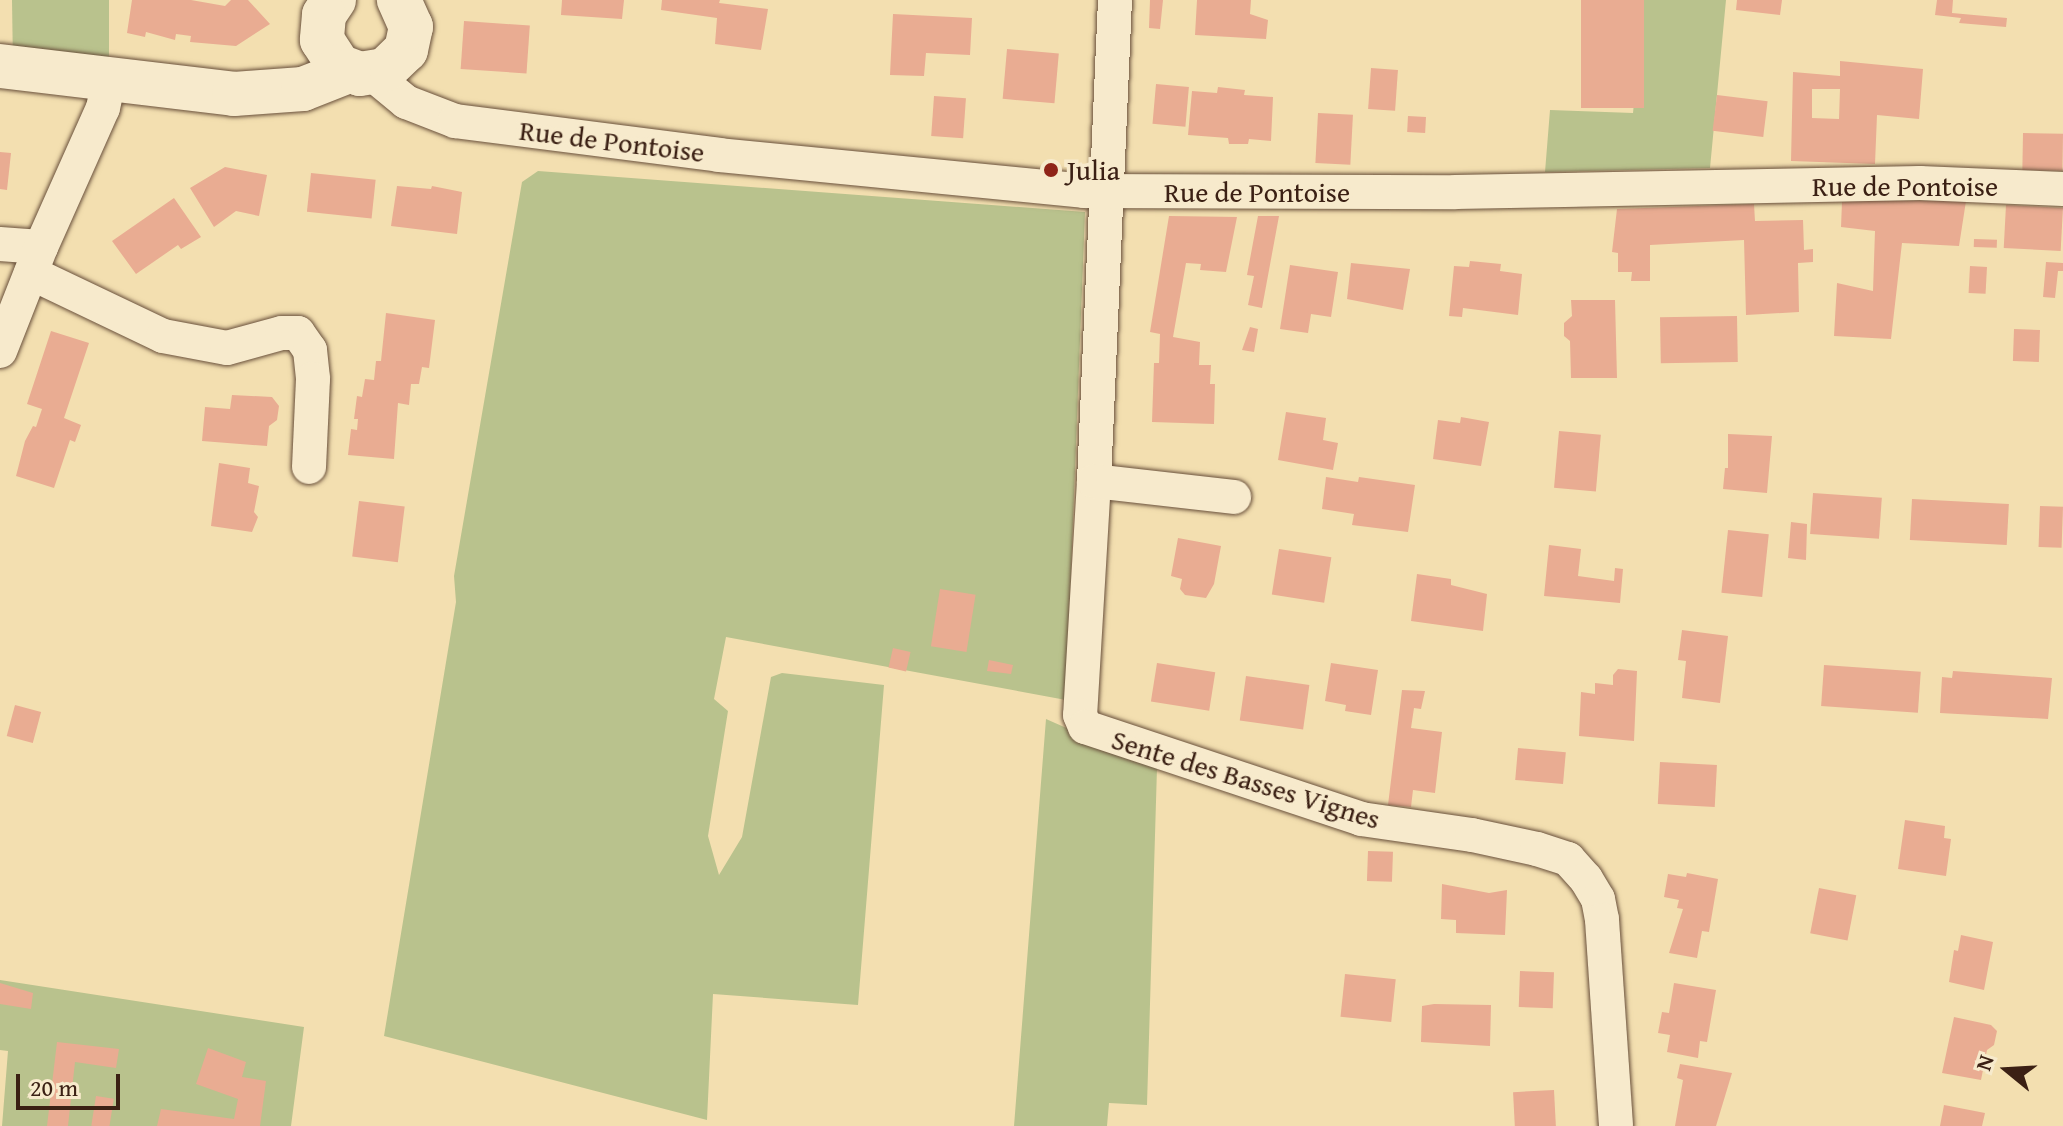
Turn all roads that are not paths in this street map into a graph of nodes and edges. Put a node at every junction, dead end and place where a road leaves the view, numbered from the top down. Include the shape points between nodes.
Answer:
1 (1115, 0) edge
2 (329, 8) edge
3 (393, 37) edge
4 (0, 66) edge
5 (109, 79) junction
6 (234, 94) junction
7 (2063, 189) edge
8 (1106, 192) junction
9 (0, 244) edge
10 (36, 260) junction
11 (0, 351) edge
12 (309, 467) dead end
13 (1094, 481) junction
14 (1234, 497) dead end
15 (1616, 1126) edge

1 - 8 street, Sente des Basses Vignes
2 - 3 main road via 326,48
2 - 6 main road via 299,60
3 - 6 main road via 303,89
3 - 8 street, Rue de Pontoise via 406,102 455,121 851,169
4 - 5 main road
5 - 6 main road
5 - 10 street via 103,108
7 - 8 street, Rue de Pontoise via 1920,183
8 - 13 street, Sente des Basses Vignes
9 - 10 street
10 - 11 street
10 - 12 street via 163,336 227,348 298,333 310,350 313,379
13 - 14 street
13 - 15 street, Sente des Basses Vignes via 1080,715 1085,727 1361,819 1472,835 1568,859 1598,899 1602,920

